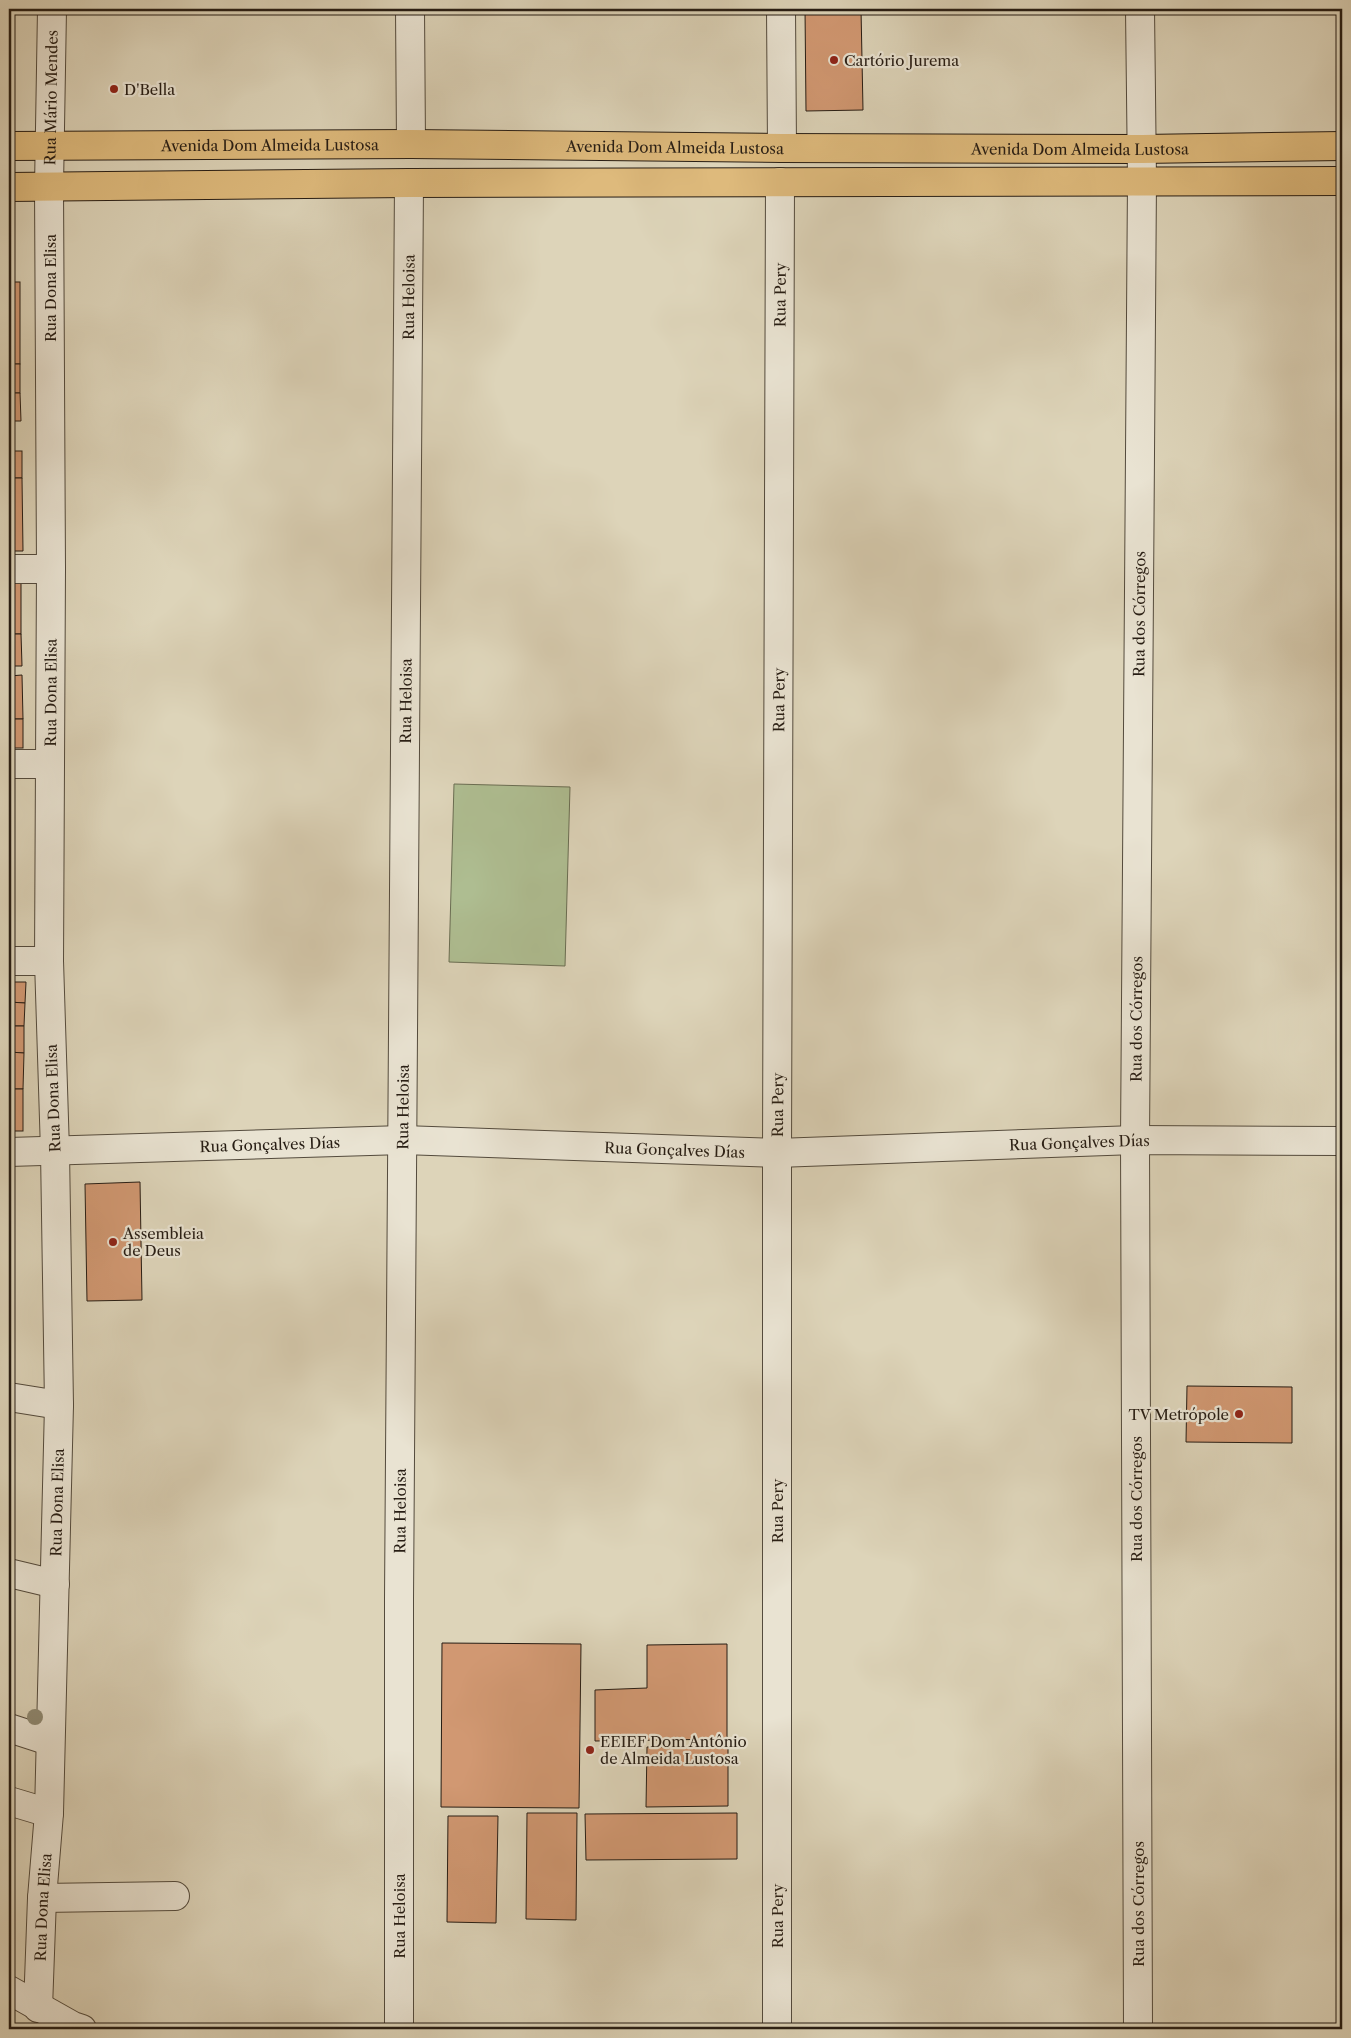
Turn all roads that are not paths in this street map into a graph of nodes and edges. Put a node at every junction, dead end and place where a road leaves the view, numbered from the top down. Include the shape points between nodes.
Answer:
1 (52, 9) edge
2 (410, 9) edge
3 (781, 9) edge
4 (1140, 9) edge
5 (410, 144) junction
6 (9, 146) edge
7 (50, 146) junction
8 (1342, 146) edge
9 (782, 148) junction
10 (1142, 149) junction
11 (1142, 180) junction
12 (1342, 181) edge
13 (780, 182) junction
14 (409, 183) junction
15 (9, 187) edge
16 (49, 187) junction
17 (9, 569) edge
18 (51, 569) junction
19 (9, 764) edge
20 (50, 764) junction
21 (9, 961) edge
22 (49, 961) junction
23 (403, 1140) junction
24 (1135, 1140) junction
25 (1342, 1141) edge
26 (55, 1151) junction
27 (9, 1152) edge
28 (776, 1153) junction
29 (9, 1397) edge
30 (59, 1405) junction
31 (9, 1573) edge
32 (55, 1584) junction
33 (9, 1728) edge
34 (50, 1740) junction
35 (9, 1801) edge
36 (49, 1813) junction
37 (175, 1896) dead end
38 (42, 1898) junction
39 (9, 1990) edge
40 (38, 2008) junction
41 (82, 2029) edge
42 (399, 2029) edge
43 (777, 2029) edge
44 (1138, 2029) edge

1 - 7 street, Rua Mário Mendes
2 - 5 street
3 - 9 street
4 - 10 street, Rua dos Córregos
5 - 7 main road, Avenida Dom Almeida Lustosa
5 - 9 main road, Avenida Dom Almeida Lustosa
6 - 7 main road, Avenida Dom Almeida Lustosa
7 - 16 street, Rua Mário Mendes
8 - 10 main road, Avenida Dom Almeida Lustosa
9 - 10 main road, Avenida Dom Almeida Lustosa
10 - 11 street, Rua dos Córregos
11 - 12 main road
11 - 13 main road
11 - 24 street, Rua dos Córregos
13 - 14 main road
13 - 28 street, Rua Pery
14 - 16 main road
14 - 23 street, Rua Heloisa
15 - 16 main road
16 - 18 street, Rua Dona Elisa
17 - 18 street
18 - 20 street, Rua Dona Elisa
19 - 20 street
20 - 22 street, Rua Dona Elisa
21 - 22 street
22 - 26 street, Rua Dona Elisa
23 - 26 street, Rua Gonçalves Días
23 - 28 street, Rua Gonçalves Días
23 - 42 street, Rua Heloisa
24 - 25 street, Rua Gonçalves Días
24 - 28 street, Rua Gonçalves Días
24 - 44 street, Rua dos Córregos
26 - 27 street, Rua Gonçalves Días
26 - 30 street, Rua Dona Elisa
28 - 43 street, Rua Pery
29 - 30 street
30 - 32 street, Rua Dona Elisa
31 - 32 street
32 - 34 street, Rua Dona Elisa
33 - 34 street
34 - 36 street, Rua Dona Elisa
35 - 36 street
36 - 38 street, Rua Dona Elisa
37 - 38 street
38 - 40 street, Rua Dona Elisa
39 - 40 street
40 - 41 street

